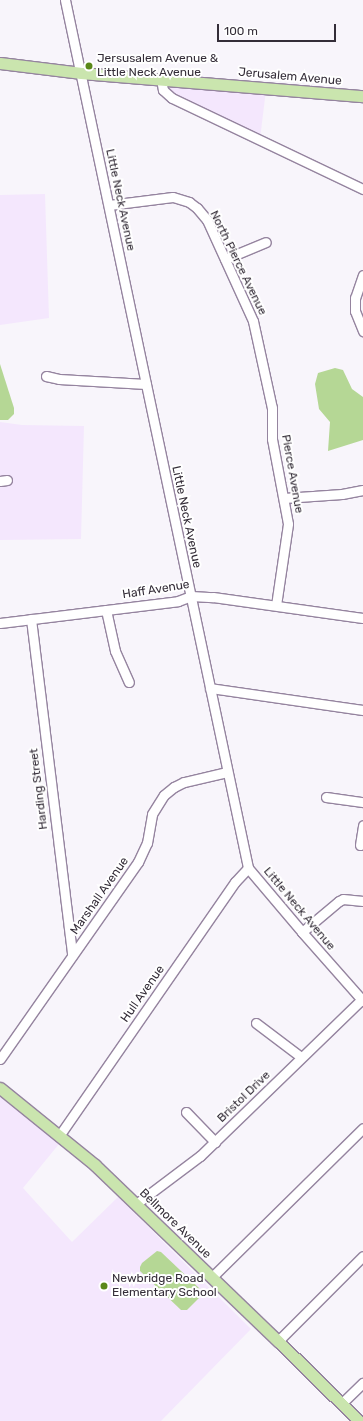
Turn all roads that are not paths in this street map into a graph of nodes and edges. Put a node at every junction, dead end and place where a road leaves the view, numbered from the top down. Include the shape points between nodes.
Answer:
1 (65, 0) edge
2 (0, 63) edge
3 (81, 73) junction
4 (161, 79) junction
5 (363, 96) edge
6 (363, 189) edge
7 (109, 205) junction
8 (266, 242) dead end
9 (225, 259) junction
10 (363, 275) edge
11 (363, 331) edge
12 (260, 348) joint
13 (46, 376) dead end
14 (146, 384) junction
15 (363, 490) edge
16 (284, 498) junction
17 (190, 596) junction
18 (276, 605) junction
19 (106, 610) junction
20 (363, 618) edge
21 (31, 619) junction
22 (0, 623) edge
23 (129, 682) dead end
24 (210, 688) junction
25 (363, 710) edge
26 (227, 772) junction
27 (326, 797) dead end
28 (363, 802) edge
29 (363, 825) edge
30 (360, 845) dead end
31 (248, 868) junction
32 (363, 901) edge
33 (302, 932) junction
34 (72, 955) junction
35 (362, 1000) edge
36 (256, 1023) dead end
37 (301, 1057) junction
38 (0, 1059) edge
39 (0, 1088) edge
40 (186, 1112) dead end
41 (363, 1128) edge
42 (59, 1136) junction
43 (214, 1142) junction
44 (136, 1204) junction
45 (363, 1256) edge
46 (212, 1277) junction
47 (278, 1341) junction
48 (363, 1383) edge
49 (342, 1403) junction
50 (358, 1421) edge

1 - 3 street, Little Neck Avenue
2 - 3 main road, Jerusalem Avenue
3 - 4 main road, Jerusalem Avenue
3 - 7 street, Little Neck Avenue
4 - 5 main road, Jerusalem Avenue
4 - 6 street via 163,90 172,98
7 - 9 street, North Pierce Avenue via 172,197 189,202 207,220
7 - 14 street, Little Neck Avenue
8 - 9 street
9 - 12 street, North Pierce Avenue via 253,321
10 - 11 street via 355,298 355,312
12 - 16 street, Pierce Avenue via 272,408 272,438
13 - 14 street
14 - 17 street, Little Neck Avenue
15 - 16 street
16 - 18 street, Pierce Avenue via 288,524
17 - 18 street, Haff Avenue
17 - 19 street, Haff Avenue via 178,601
17 - 24 street, Little Neck Avenue
18 - 20 street, Haff Avenue
19 - 21 street, Haff Avenue
19 - 23 street via 115,651
21 - 22 street, Haff Avenue
21 - 34 street, Harding Street
24 - 25 street
24 - 26 street, Little Neck Avenue
26 - 31 street, Little Neck Avenue
26 - 34 street, Marshall Avenue via 184,782 174,786 164,795 152,814 147,843 138,862
27 - 28 street
29 - 30 street
31 - 33 street, Little Neck Avenue
31 - 42 street, Hull Avenue
32 - 33 street via 339,901
33 - 35 street, Little Neck Avenue
34 - 38 street, Marshall Avenue
35 - 37 street, Bristol Drive
36 - 37 street
37 - 43 street, Bristol Drive
39 - 42 main road, Bellmore Avenue
40 - 43 street
41 - 46 street
42 - 44 main road, Bellmore Avenue via 95,1165
43 - 44 street, Bristol Drive via 200,1156
44 - 46 main road, Bellmore Avenue
45 - 47 street
46 - 47 main road, Bellmore Avenue
47 - 49 main road, Bellmore Avenue
48 - 49 street
49 - 50 main road, Bellmore Avenue

